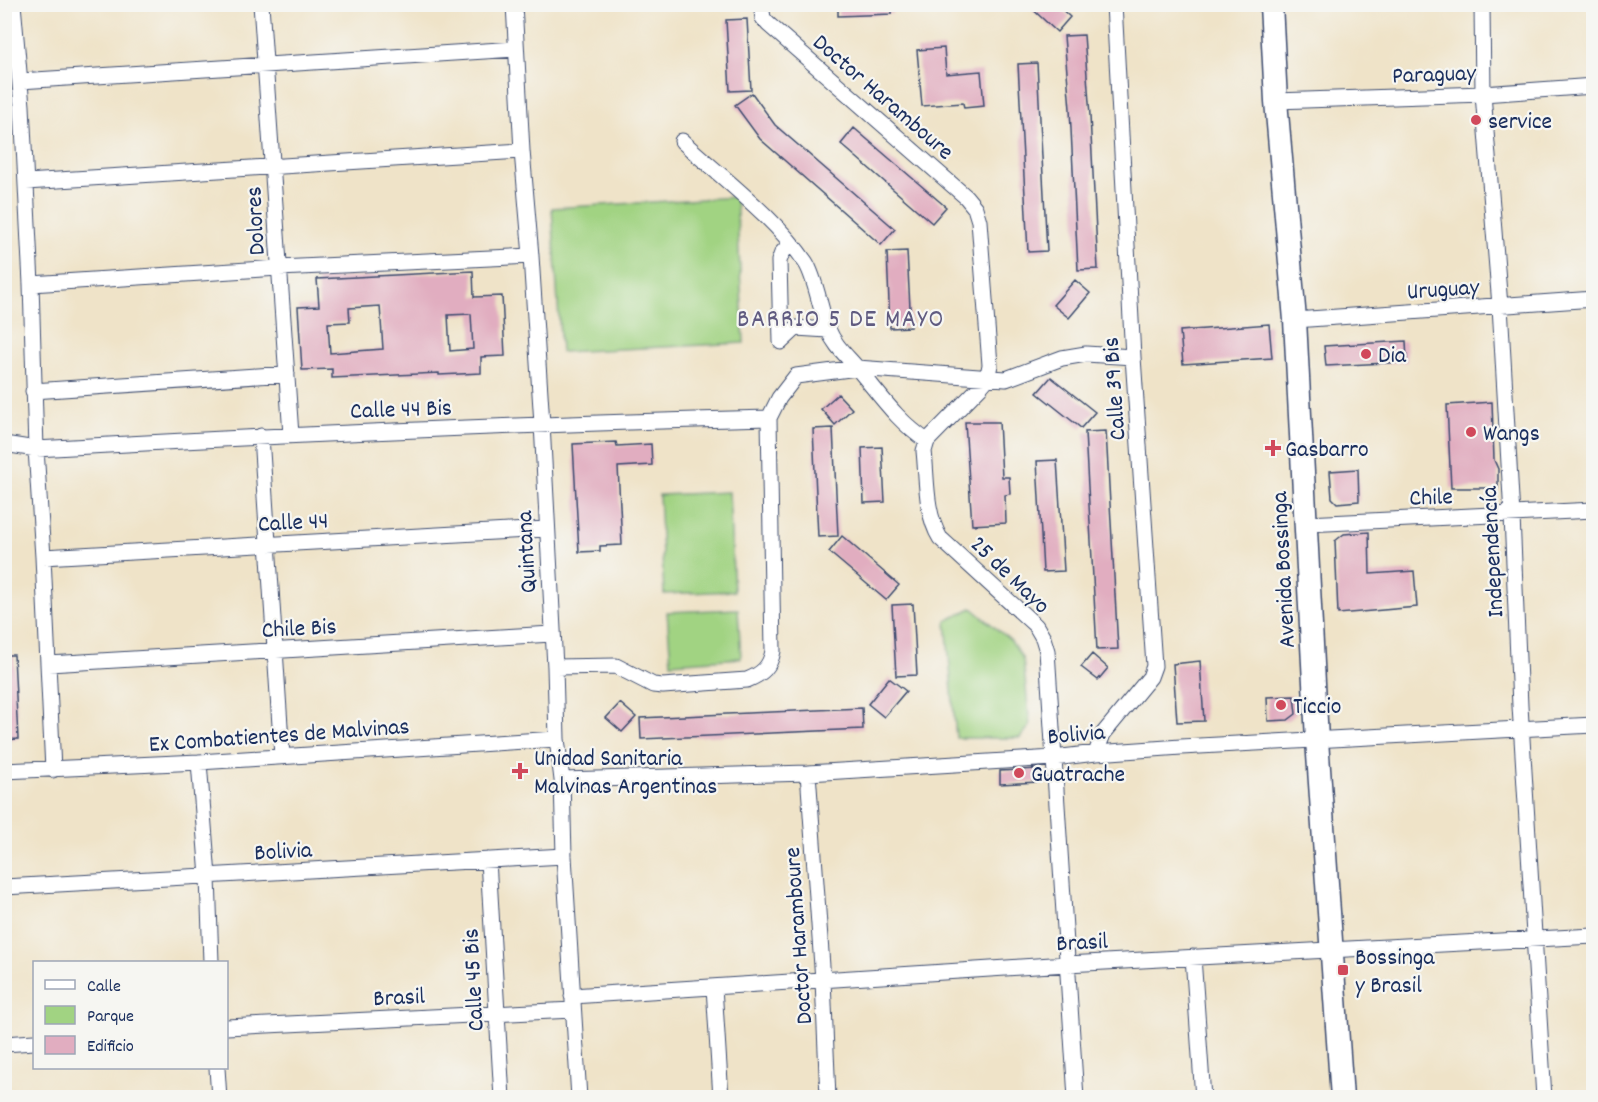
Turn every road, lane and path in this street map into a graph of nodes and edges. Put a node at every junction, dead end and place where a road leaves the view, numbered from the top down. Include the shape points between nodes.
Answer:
1 (13, 4) edge
2 (261, 4) edge
3 (514, 4) edge
4 (761, 4) edge
5 (1114, 4) edge
6 (1271, 4) edge
7 (1482, 4) edge
8 (516, 49) junction
9 (267, 65) junction
10 (20, 81) junction
11 (1593, 86) edge
12 (1483, 94) junction
13 (1276, 100) junction
14 (682, 141) dead end
15 (522, 151) junction
16 (273, 166) junction
17 (26, 182) junction
18 (790, 244) junction
19 (531, 256) junction
20 (279, 268) junction
21 (31, 284) junction
22 (1593, 299) edge
23 (1500, 306) junction
24 (1295, 320) junction
25 (828, 330) junction
26 (1134, 357) junction
27 (857, 368) junction
28 (287, 374) junction
29 (987, 379) junction
30 (33, 391) junction
31 (769, 418) junction
32 (542, 424) junction
33 (291, 435) junction
34 (261, 436) junction
35 (927, 441) junction
36 (4, 444) edge
37 (36, 449) junction
38 (1593, 510) edge
39 (1512, 516) junction
40 (1307, 524) junction
41 (546, 529) junction
42 (268, 544) junction
43 (43, 557) junction
44 (552, 634) junction
45 (274, 651) junction
46 (49, 664) junction
47 (555, 667) junction
48 (1593, 725) edge
49 (1521, 730) junction
50 (557, 739) junction
51 (1317, 740) junction
52 (1096, 753) junction
53 (282, 756) junction
54 (1054, 758) junction
55 (199, 762) junction
56 (53, 770) junction
57 (4, 771) edge
58 (808, 773) junction
59 (562, 780) junction
60 (564, 856) junction
61 (488, 860) junction
62 (208, 877) junction
63 (4, 887) edge
64 (1593, 936) edge
65 (1534, 939) junction
66 (1333, 951) junction
67 (1193, 957) junction
68 (211, 961) edge
69 (1067, 964) junction
70 (823, 980) junction
71 (714, 987) junction
72 (573, 1003) junction
73 (496, 1013) junction
74 (228, 1027) edge
75 (33, 1042) edge
76 (4, 1044) edge
77 (217, 1069) edge
78 (219, 1098) edge
79 (502, 1098) edge
80 (579, 1098) edge
81 (721, 1098) edge
82 (828, 1098) edge
83 (1076, 1098) edge
84 (1203, 1098) edge
85 (1342, 1098) edge
86 (1544, 1098) edge

1 - 10 street
2 - 9 street, Dolores
3 - 8 street, Quintana
4 - 29 street, Doctor Haramboure via 768,24 975,208 990,365
5 - 26 street, Calle 39 Bis
6 - 13 main road, Avenida Bossinga
7 - 12 street, Independencía
8 - 9 street
8 - 15 street, Quintana
9 - 10 street
9 - 16 street, Dolores
10 - 17 street
11 - 12 street, Paraguay
12 - 13 street, Paraguay
12 - 23 street, Independencía
13 - 24 main road, Avenida Bossinga
14 - 18 street
15 - 16 street
15 - 19 street, Quintana
16 - 17 street
16 - 20 street, Dolores
17 - 21 street
18 - 25 street via 807,265
18 - 25 street via 779,261 781,342 796,328
19 - 20 street
19 - 32 street, Quintana
20 - 21 street
20 - 28 street, Dolores
21 - 30 street
22 - 23 street, Uruguay
23 - 24 street, Uruguay
23 - 39 street, Independencía
24 - 40 main road, Avenida Bossinga
25 - 27 street
26 - 29 street via 1086,354 1062,358 1006,379
26 - 52 street, Calle 39 Bis via 1154,666 1150,677 1103,734
27 - 29 street
27 - 31 street via 796,376
27 - 35 street via 898,418
28 - 30 street
28 - 33 street, Dolores
29 - 35 street
30 - 37 street
31 - 32 street, Calle 44 Bis
31 - 47 street via 771,662 747,680 663,686 652,685 616,666
32 - 33 street, Calle 44 Bis
32 - 41 street, Quintana
33 - 34 street, Calle 44 Bis
34 - 37 street, Calle 44 Bis
34 - 42 street
35 - 54 street, 25 de Mayo via 924,451 933,526 940,538 1036,626 1043,638
36 - 37 street, Calle 44 Bis
37 - 43 street
38 - 39 street, Chile
39 - 40 street, Chile
39 - 49 street, Independencía
40 - 51 main road, Avenida Bossinga
41 - 42 street, Calle 44
41 - 44 street, Quintana
42 - 43 street, Calle 44
42 - 45 street
43 - 46 street
44 - 45 street, Chile Bis
44 - 47 street, Quintana
45 - 46 street, Chile Bis
45 - 53 street
46 - 56 street
47 - 50 street, Quintana
48 - 49 street, Bolivia
49 - 51 street, Bolivia
49 - 65 street, Independencía
50 - 53 street, Ex Combatientes de Malvinas
50 - 59 street, Quintana
51 - 52 street, Bolivia
51 - 66 main road, Avenida Bossinga
52 - 54 street, Bolivia
53 - 55 street, Ex Combatientes de Malvinas
54 - 58 street, Bolivia
54 - 69 street, 25 de Mayo
55 - 56 street, Ex Combatientes de Malvinas
55 - 62 street
56 - 57 street, Ex Combatientes de Malvinas
58 - 59 street, Bolivia
58 - 70 street, Doctor Haramboure
59 - 60 street, Quintana
60 - 61 street, Bolivia
60 - 72 street, Quintana
61 - 62 street, Bolivia
61 - 73 street, Calle 45 Bis
62 - 63 street, Bolivia
62 - 68 street
64 - 65 street, Brasil
65 - 66 street, Brasil
65 - 86 street, Independencía
66 - 67 street, Brasil
66 - 85 main road, Avenida Bossinga
67 - 69 street, Brasil
67 - 84 street
69 - 70 street, Brasil
69 - 83 street, 25 de Mayo
70 - 71 street, Brasil
70 - 82 street, Doctor Haramboure
71 - 72 street, Brasil
71 - 81 street
72 - 73 street, Brasil
72 - 80 street, Quintana
73 - 74 street, Brasil
73 - 79 street, Calle 45 Bis
75 - 76 street
77 - 78 street

